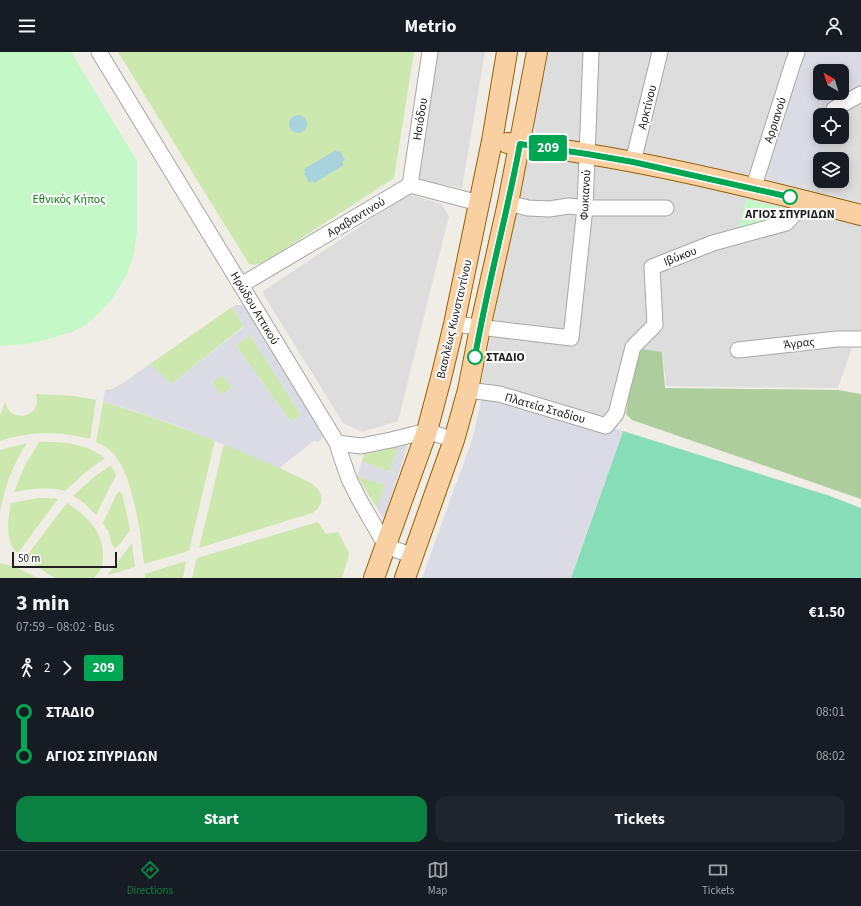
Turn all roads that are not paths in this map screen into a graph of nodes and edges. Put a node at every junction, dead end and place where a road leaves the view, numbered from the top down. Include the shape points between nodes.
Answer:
1 (98, 52) edge
2 (430, 52) edge
3 (507, 52) edge
4 (537, 52) edge
5 (591, 52) edge
6 (660, 52) edge
7 (797, 52) edge
8 (861, 94) edge
9 (836, 108) edge
10 (492, 141) junction
11 (520, 144) junction
12 (587, 154) junction
13 (633, 162) junction
14 (410, 186) junction
15 (753, 189) junction
16 (807, 202) junction
17 (479, 203) junction
18 (508, 203) junction
19 (585, 208) junction
20 (666, 208) dead end
21 (861, 215) edge
22 (242, 285) junction
23 (454, 324) junction
24 (480, 328) junction
25 (861, 339) edge
26 (738, 350) dead end
27 (468, 390) junction
28 (616, 414) joint
29 (427, 431) junction
30 (454, 440) junction
31 (337, 443) junction
32 (386, 546) junction
33 (413, 556) junction
34 (374, 578) edge
35 (405, 578) edge

1 - 22 street, Ηρώδου Αττικού
2 - 14 street, Ησιόδου
3 - 10 main road, Βασιλέως Κωνσταντίνου
4 - 11 main road
5 - 12 street, Φωκιανού
6 - 13 street, Αρκτίνου
7 - 15 street, Αρριανού
8 - 9 street
10 - 11 main road
10 - 17 main road, Βασιλέως Κωνσταντίνου
11 - 12 main road
11 - 18 main road
12 - 13 main road
12 - 19 street, Φωκιανού
13 - 15 main road
14 - 17 street
14 - 22 street, Αραβαντινού
15 - 16 main road
16 - 21 main road
16 - 28 street, Ιβύκου via 786,223 713,243 652,267 655,325 633,347
17 - 23 main road, Βασιλέως Κωνσταντίνου
18 - 19 street via 528,208
18 - 24 main road
19 - 20 street
19 - 24 street, Φωκιανού via 571,338
22 - 31 street, Ηρώδου Αττικού
23 - 24 street
23 - 29 main road, Βασιλέως Κωνσταντίνου
24 - 27 main road
25 - 26 street, Άγρας via 837,339
27 - 28 street, Πλατεία Σταδίου via 499,394 606,426
27 - 30 main road
29 - 30 street
29 - 31 street via 361,446
29 - 32 main road, Βασιλέως Κωνσταντίνου
30 - 33 main road
31 - 32 street, Ηρώδου Αττικού via 349,479
32 - 33 street
32 - 34 main road, Βασιλέως Κωνσταντίνου
33 - 35 main road

